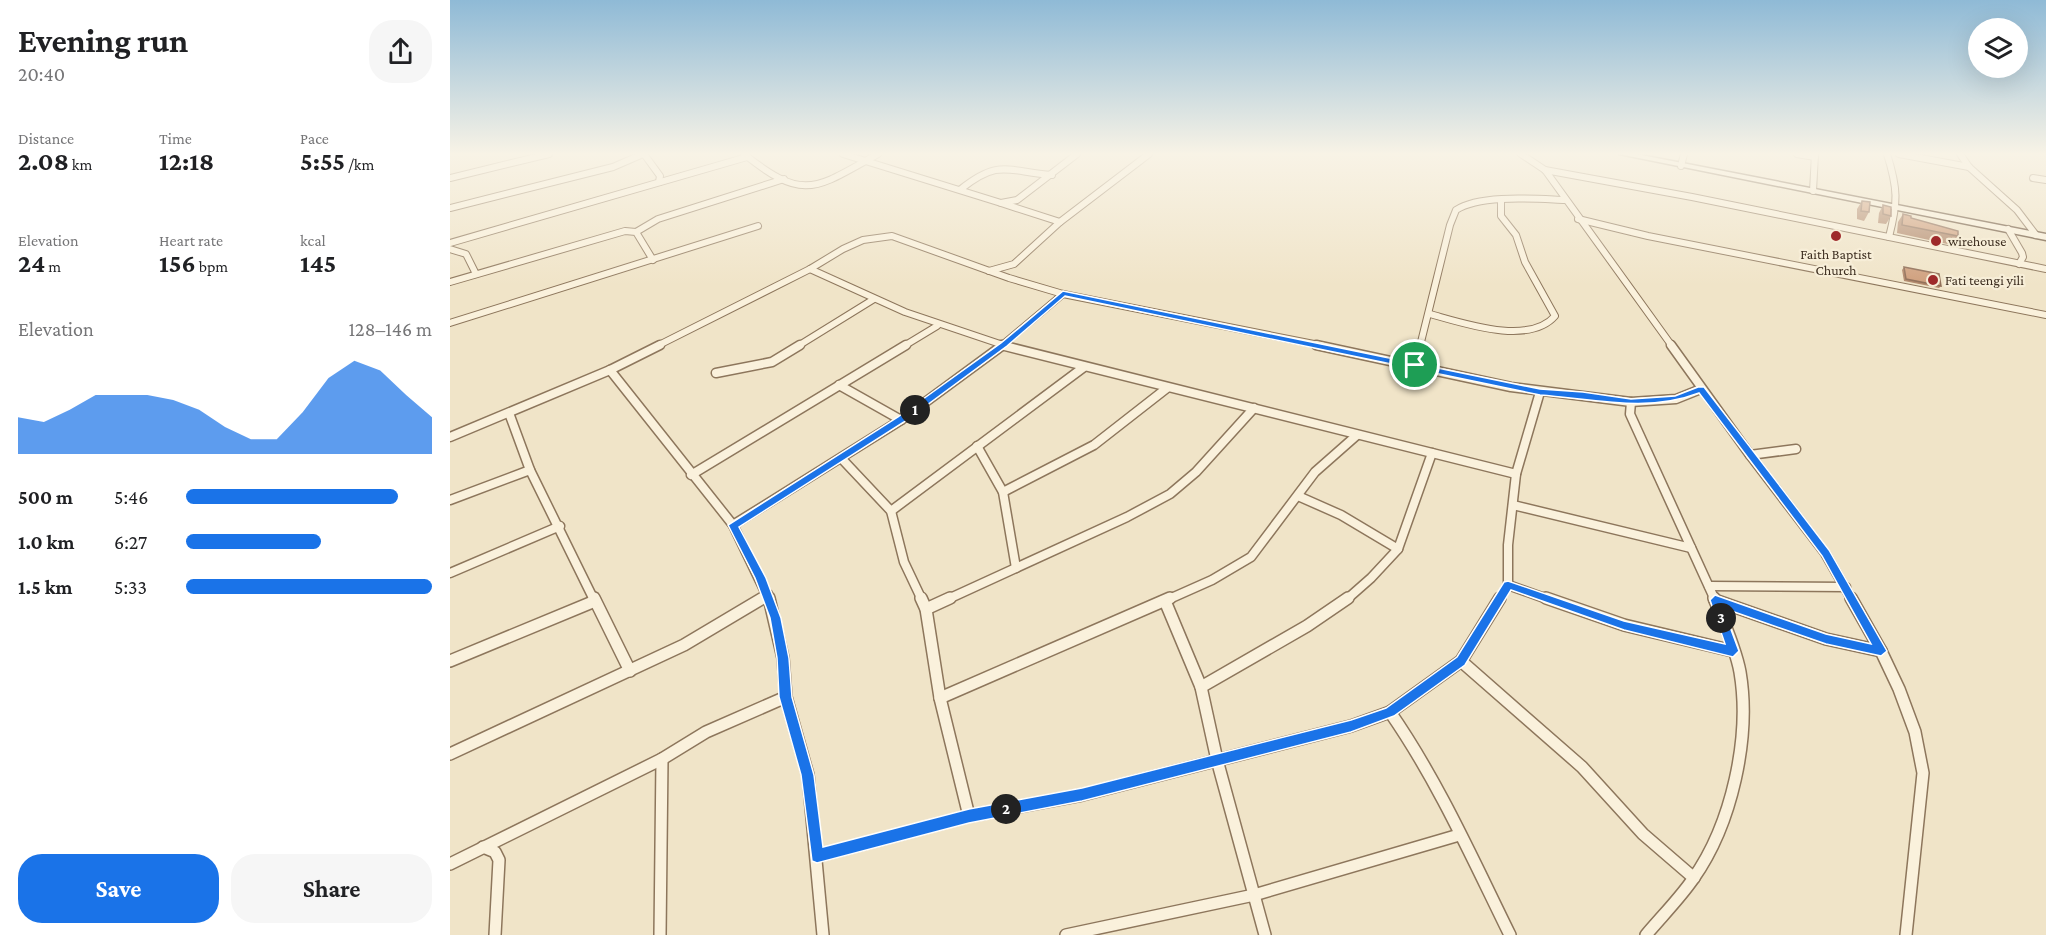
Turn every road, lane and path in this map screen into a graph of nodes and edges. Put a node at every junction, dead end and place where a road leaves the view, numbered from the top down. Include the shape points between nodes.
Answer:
1 (491, 198) edge
2 (605, 198) edge
3 (725, 198) edge
4 (986, 198) edge
5 (1022, 198) edge
6 (1092, 198) edge
7 (1540, 198) joint
8 (1687, 198) edge
9 (1845, 198) edge
10 (1896, 198) edge
11 (2002, 198) edge
12 (1564, 200) joint
13 (1501, 202) junction
14 (1001, 203) junction
15 (450, 208) edge
16 (1896, 208) junction
17 (1578, 219) junction
18 (1060, 222) junction
19 (758, 226) dead end
20 (2008, 229) junction
21 (636, 232) junction
22 (2036, 235) junction
23 (1889, 237) junction
24 (2046, 237) edge
25 (450, 243) edge
26 (450, 249) edge
27 (653, 260) junction
28 (1014, 264) junction
29 (2019, 264) junction
30 (810, 269) junction
31 (2046, 269) edge
32 (989, 271) junction
33 (476, 274) junction
34 (1009, 278) junction
35 (450, 282) edge
36 (1063, 294) junction
37 (874, 298) junction
38 (1430, 314) junction
39 (2046, 315) edge
40 (450, 323) edge
41 (937, 326) junction
42 (1004, 344) junction
43 (1415, 365) junction
44 (1084, 367) junction
45 (610, 370) junction
46 (716, 373) dead end
47 (839, 385) junction
48 (1167, 387) junction
49 (1701, 389) junction
50 (1540, 392) junction
51 (1631, 402) junction
52 (1254, 408) junction
53 (509, 413) junction
54 (901, 420) junction
55 (1357, 435) junction
56 (450, 437) edge
57 (977, 446) junction
58 (1796, 449) dead end
59 (1432, 453) junction
60 (1750, 455) junction
61 (843, 459) junction
62 (530, 470) junction
63 (1516, 474) junction
64 (691, 475) junction
65 (1003, 492) junction
66 (1298, 495) junction
67 (450, 500) edge
68 (1513, 505) junction
69 (891, 511) junction
70 (733, 525) junction
71 (560, 526) junction
72 (1691, 548) junction
73 (1398, 549) junction
74 (1016, 568) junction
75 (450, 573) edge
76 (1508, 585) junction
77 (1709, 585) junction
78 (1846, 586) junction
79 (768, 594) junction
80 (1165, 600) junction
81 (1715, 600) junction
82 (595, 601) junction
83 (926, 609) junction
84 (1733, 651) junction
85 (1881, 651) junction
86 (450, 661) edge
87 (1461, 661) junction
88 (630, 671) junction
89 (1200, 687) junction
90 (786, 697) junction
91 (940, 698) junction
92 (1390, 712) junction
93 (450, 754) edge
94 (662, 759) junction
95 (1217, 760) junction
96 (969, 816) junction
97 (1460, 835) junction
98 (483, 847) junction
99 (817, 856) junction
100 (450, 864) edge
101 (1694, 878) junction
102 (1254, 895) junction
103 (1079, 933) edge
104 (495, 935) edge
105 (660, 935) edge
106 (823, 935) edge
107 (1066, 935) edge
108 (1265, 935) edge
109 (1510, 935) edge
110 (1646, 935) edge
111 (1906, 935) edge

1 - 15 street
2 - 25 street
3 - 21 street via 658,219
4 - 14 street
5 - 14 street
6 - 18 street
7 - 12 street
7 - 13 street
8 - 23 street
9 - 16 main road
10 - 16 street
11 - 22 street
12 - 17 street
13 - 38 street via 1466,205 1454,213
13 - 38 street via 1501,216 1516,235 1525,262 1555,316 1544,327 1509,331
14 - 18 street
16 - 20 main road
16 - 23 street
17 - 39 street
17 - 49 street
18 - 28 street
19 - 27 street
20 - 22 main road
20 - 29 street via 2020,247 2023,257
21 - 27 street
21 - 33 street via 625,231
22 - 24 main road
23 - 29 street
26 - 33 street via 466,254
27 - 40 street
28 - 32 street
28 - 34 street
29 - 31 street
30 - 32 street via 863,240 892,236
30 - 37 street
30 - 45 street
32 - 34 street
33 - 35 street
34 - 36 street
36 - 42 street
36 - 43 street
37 - 41 street
37 - 46 street via 772,362
38 - 43 street
41 - 42 street
41 - 47 street
42 - 44 street
42 - 54 street
43 - 50 street
44 - 48 street
44 - 57 street
45 - 53 street
45 - 64 street
47 - 54 street
47 - 64 street
48 - 52 street
48 - 65 street via 1094,445
49 - 51 street via 1676,399
49 - 60 street
50 - 51 street
50 - 63 street
51 - 72 street via 1630,414
52 - 55 street
52 - 74 street via 1196,472 1170,494
53 - 56 street
53 - 62 street
54 - 61 street
55 - 59 street
55 - 66 street via 1315,472
57 - 65 street
57 - 69 street
58 - 60 street
59 - 63 street
59 - 73 street
60 - 78 street via 1826,553
61 - 69 street
61 - 70 street
62 - 67 street
62 - 71 street
63 - 68 street
64 - 70 street
65 - 74 street
66 - 73 street
66 - 80 street via 1251,557 1212,580
68 - 72 street
68 - 76 street
69 - 83 street via 904,562
70 - 79 street
71 - 75 street
71 - 82 street
72 - 77 street
73 - 89 street via 1342,603
74 - 83 street
76 - 84 street via 1624,625
76 - 87 street
77 - 78 street
77 - 81 street
78 - 85 street
79 - 88 street via 703,634
79 - 90 street via 783,658
80 - 89 street
80 - 91 street
81 - 84 street
81 - 85 street via 1826,639
82 - 86 street
82 - 88 street
83 - 91 street
84 - 101 street via 1740,670 1744,712 1735,783 1718,833
85 - 111 street via 1915,732 1923,773
87 - 92 street
87 - 101 street via 1582,767 1643,834
88 - 93 street
89 - 95 street
90 - 94 street via 706,732
90 - 99 street via 808,775
91 - 96 street
92 - 95 street via 1351,726
92 - 97 street via 1411,742
94 - 98 street
94 - 105 street
95 - 96 street via 1082,795
95 - 102 street
96 - 99 street
97 - 102 street
97 - 109 street
98 - 100 street
98 - 104 street via 495,852 500,860
99 - 106 street
101 - 110 street
102 - 103 street
102 - 108 street
103 - 107 street

